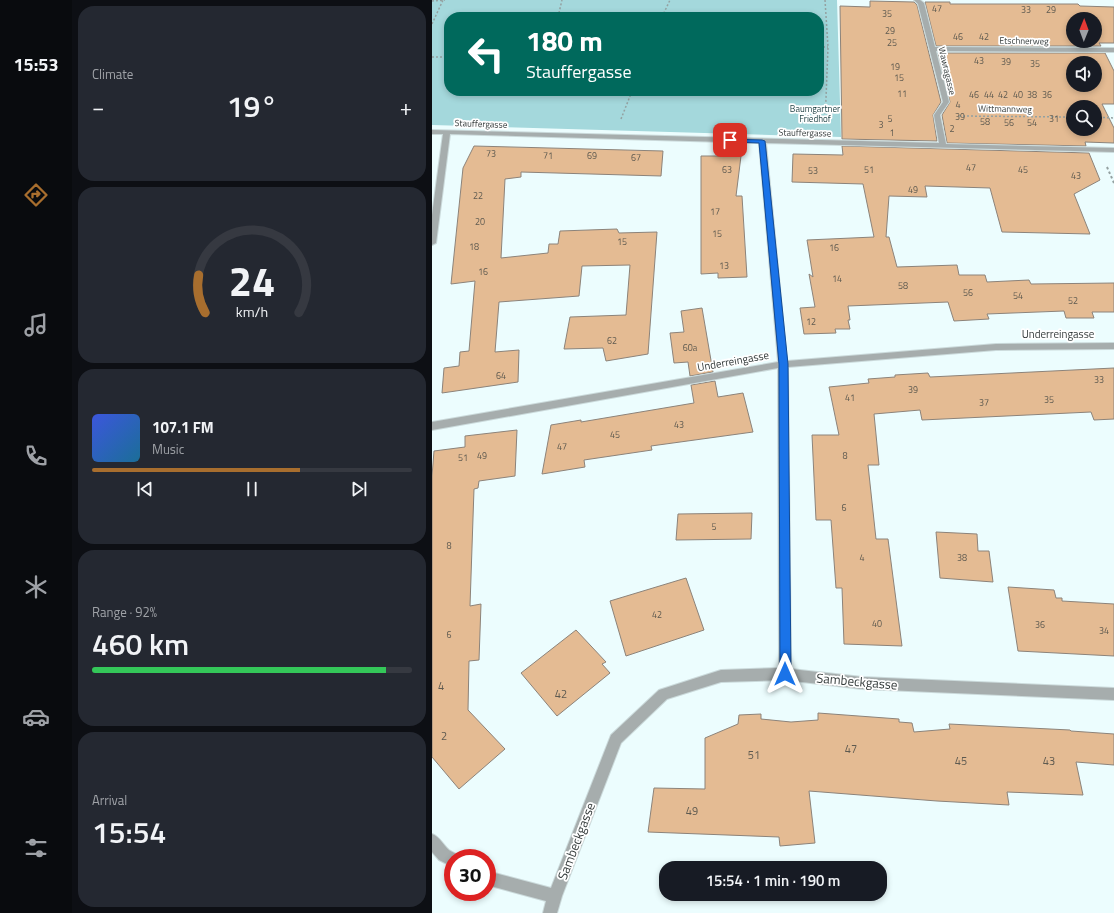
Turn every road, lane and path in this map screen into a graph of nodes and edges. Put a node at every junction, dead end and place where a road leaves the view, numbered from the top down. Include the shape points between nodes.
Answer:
1 (432, 0) edge
2 (444, 0) edge
3 (562, 0) edge
4 (670, 0) edge
5 (825, 0) edge
6 (917, 0) edge
7 (559, 12) edge
8 (664, 12) edge
9 (432, 24) edge
10 (824, 48) edge
11 (828, 48) junction
12 (933, 49) junction
13 (1114, 50) edge
14 (432, 57) edge
15 (444, 57) edge
16 (630, 96) edge
17 (937, 115) junction
18 (1066, 117) edge
19 (1102, 117) edge
20 (1114, 118) edge
21 (621, 119) dead end
22 (825, 127) dead end
23 (432, 132) edge
24 (448, 132) junction
25 (762, 141) junction
26 (943, 146) junction
27 (1114, 150) edge
28 (432, 243) edge
29 (1114, 346) edge
30 (783, 364) junction
31 (432, 426) edge
32 (785, 674) junction
33 (1114, 694) edge
34 (432, 841) edge
35 (444, 855) edge
36 (496, 880) edge
37 (555, 896) junction
38 (550, 913) edge

1 - 2 path
2 - 9 path
3 - 7 path
4 - 8 path
5 - 11 path
6 - 12 street, Wawragasse via 921,2
10 - 11 path
11 - 22 path
12 - 13 street, Etschnerweg
12 - 17 street, Wawragasse via 946,102
14 - 15 path
16 - 21 path
17 - 18 path, Wittmannweg
17 - 26 street
19 - 20 path
23 - 24 street, Stauffergasse
24 - 25 street, Stauffergasse
24 - 28 street
25 - 26 street, Stauffergasse
25 - 30 street
26 - 27 street, Stauffergasse
29 - 30 street, Underreingasse via 996,347
30 - 31 street, Underreingasse
30 - 32 street
32 - 33 street, Sambeckgasse via 862,683
32 - 37 street, Sambeckgasse via 722,676 663,694 616,739
34 - 35 street
36 - 37 street
37 - 38 street, Sambeckgasse

